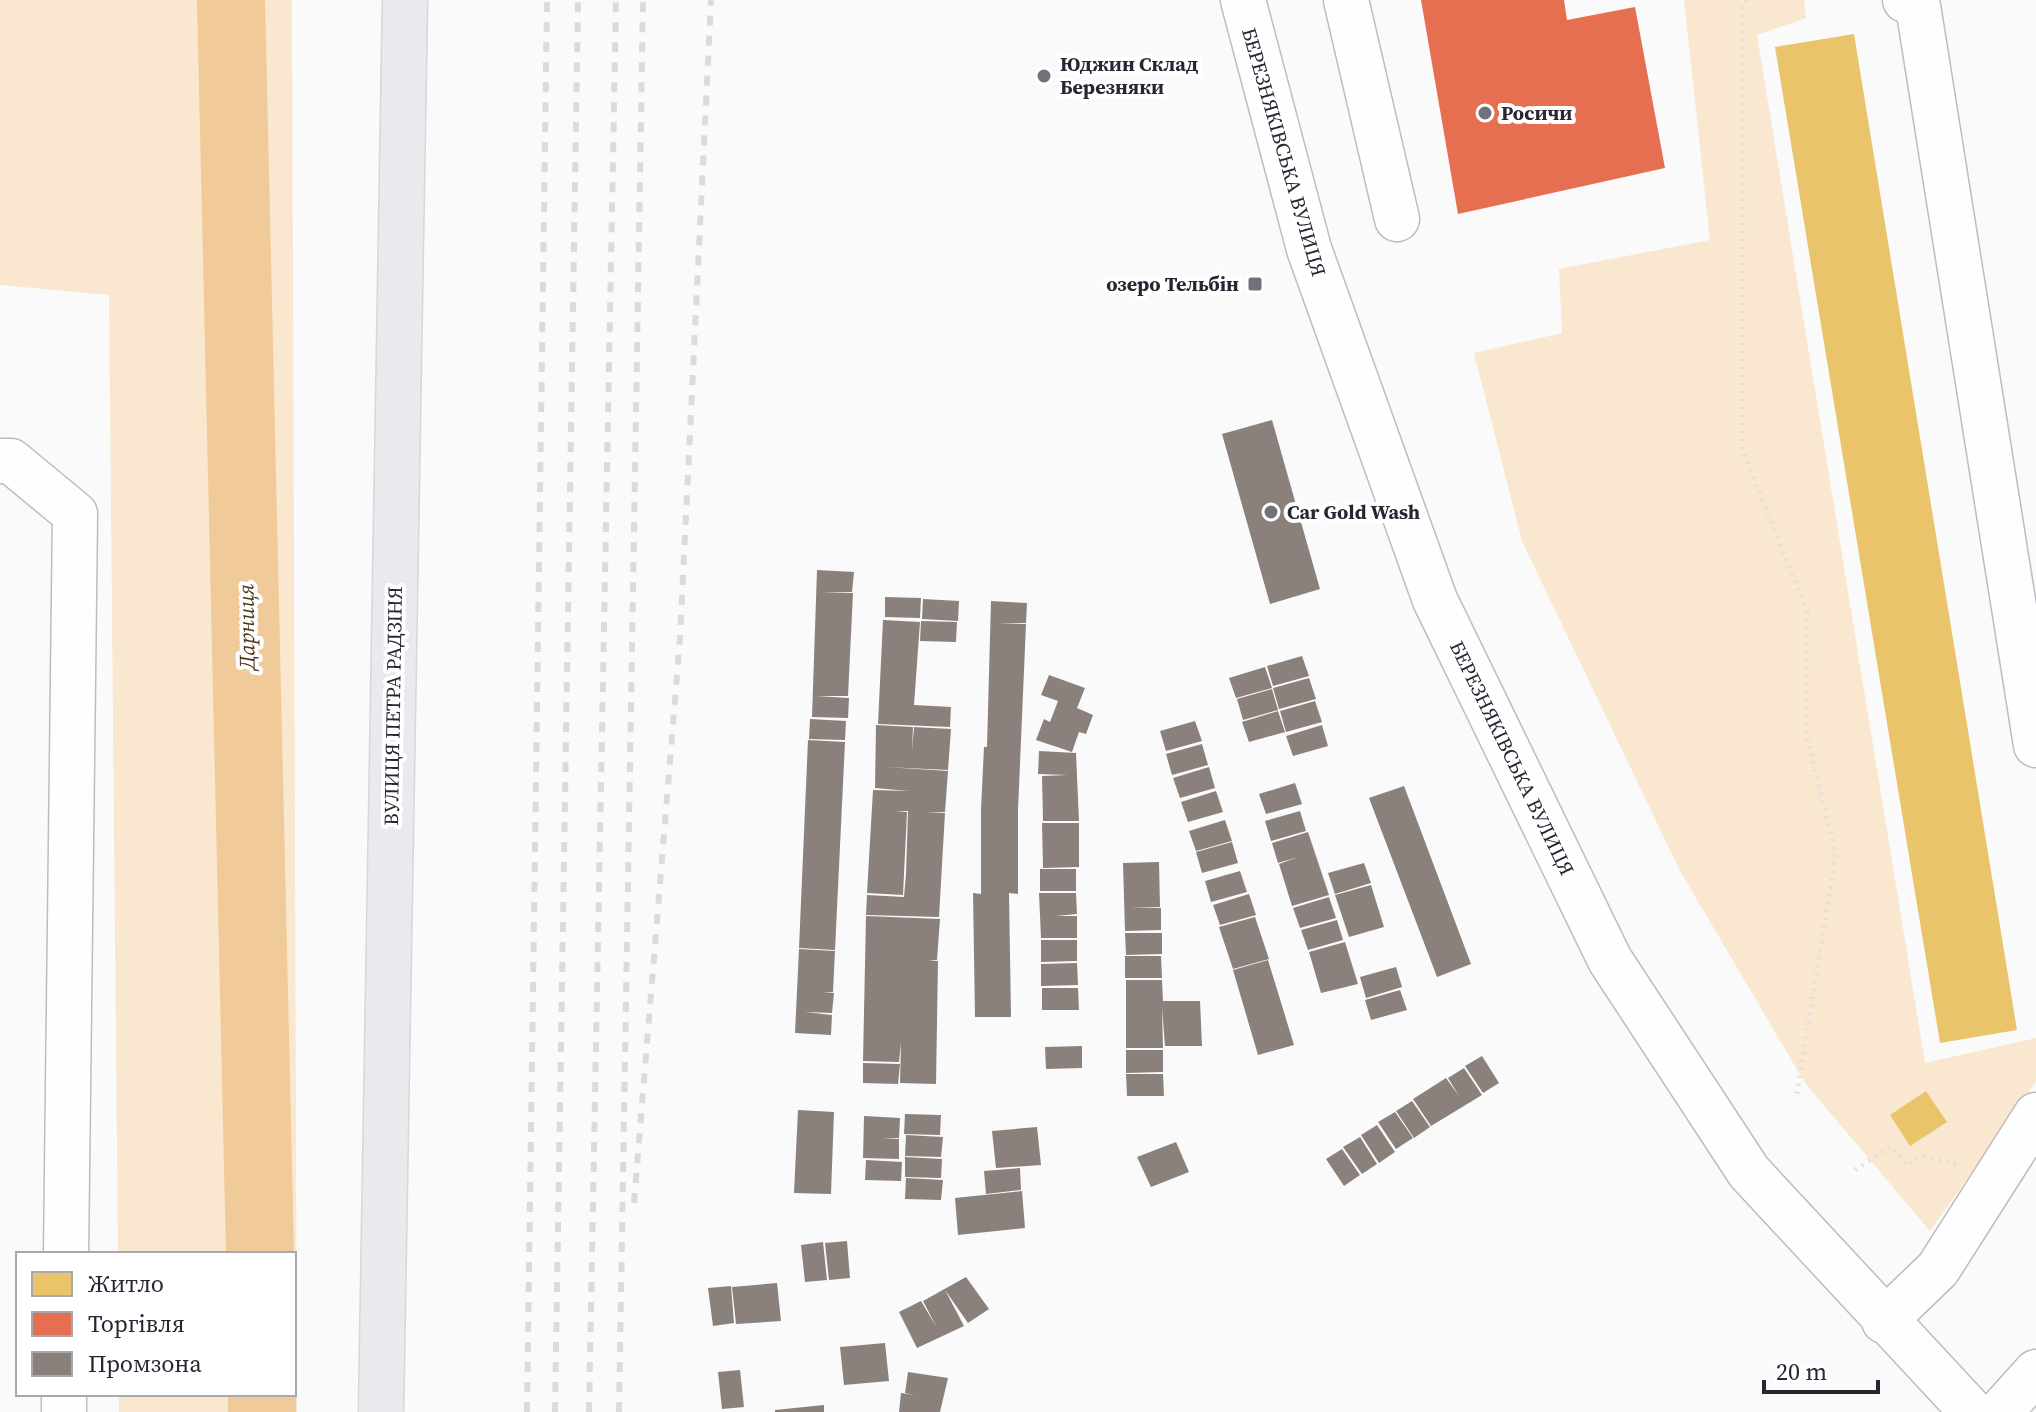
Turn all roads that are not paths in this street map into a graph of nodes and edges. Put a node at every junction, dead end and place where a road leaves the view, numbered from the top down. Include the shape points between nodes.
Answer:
1 (405, 0) edge
2 (1243, 0) edge
3 (1346, 0) edge
4 (1916, 2) edge
5 (1397, 219) dead end
6 (0, 461) edge
7 (2036, 745) edge
8 (2036, 1115) edge
9 (66, 1252) edge
10 (1884, 1321) junction
11 (2036, 1372) edge
12 (381, 1412) edge
13 (1972, 1412) edge
14 (2000, 1412) edge

1 - 12 main road, ВУЛИЦЯ ПЕТРА РАДЗІНЯ
2 - 10 street, БЕРЕЗНЯКІВСЬКА ВУЛИЦЯ via 1309,249 1435,600 1610,960 1749,1172
3 - 5 street
4 - 7 street
6 - 9 street via 11,461 75,514
8 - 10 street via 1938,1269
10 - 13 street, БЕРЕЗНЯКІВСЬКА ВУЛИЦЯ
11 - 14 street

